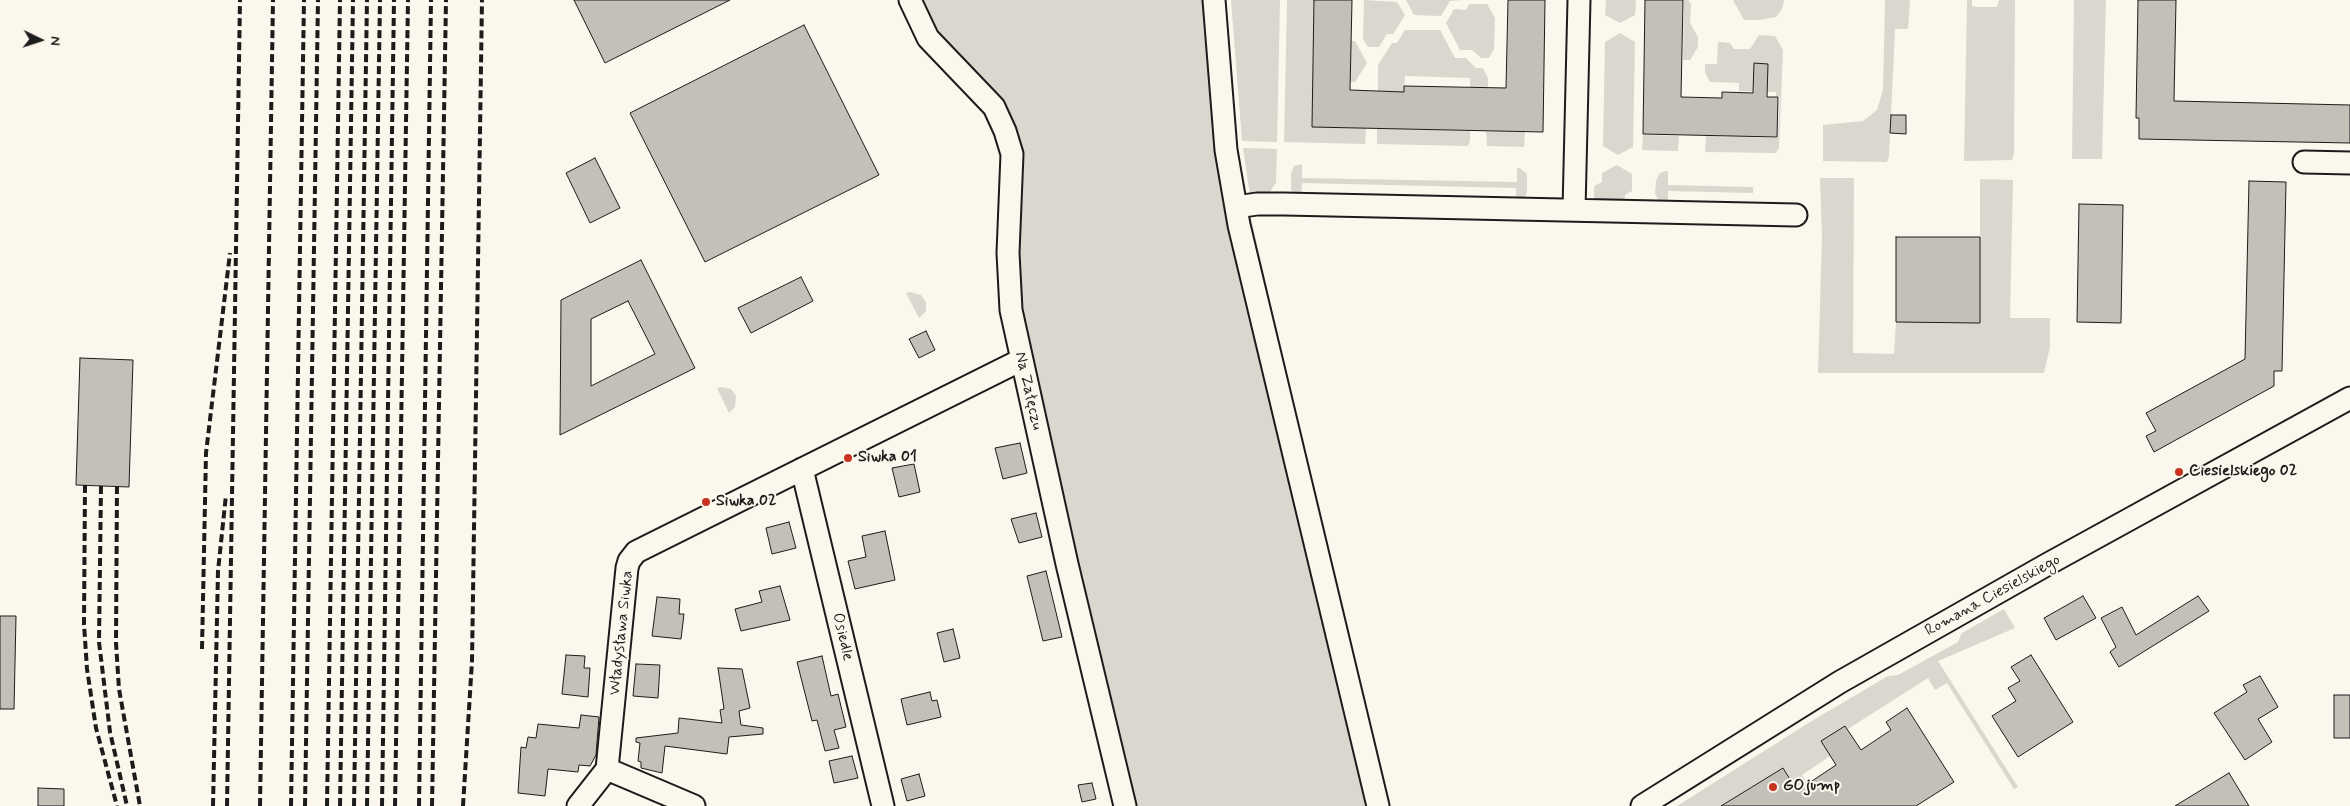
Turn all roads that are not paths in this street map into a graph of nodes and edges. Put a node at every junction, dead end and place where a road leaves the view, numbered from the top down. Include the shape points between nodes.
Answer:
1 (910, 0) edge
2 (1214, 0) edge
3 (1578, 0) edge
4 (2304, 162) dead end
5 (2350, 163) edge
6 (1236, 207) junction
7 (1574, 210) junction
8 (1796, 215) dead end
9 (1021, 360) junction
10 (2350, 398) edge
11 (802, 469) junction
12 (607, 769) junction
13 (578, 806) edge
14 (694, 806) edge
15 (883, 806) edge
16 (1125, 806) edge
17 (1378, 806) edge
18 (1642, 806) edge

1 - 9 street, Na Załęczu via 928,38 994,107 1005,131 1012,154 1008,270 1011,310
2 - 6 street via 1226,150
3 - 7 street
4 - 5 street
6 - 7 street via 1284,204
6 - 17 street
7 - 8 street
9 - 11 street, Władysława Siwka
9 - 16 street, Na Załęczu
10 - 18 street, Romana Ciesielskiego via 1840,682
11 - 12 street, Władysława Siwka via 642,547 632,556 627,568
11 - 15 street, Osiedle
12 - 13 street
12 - 14 street

